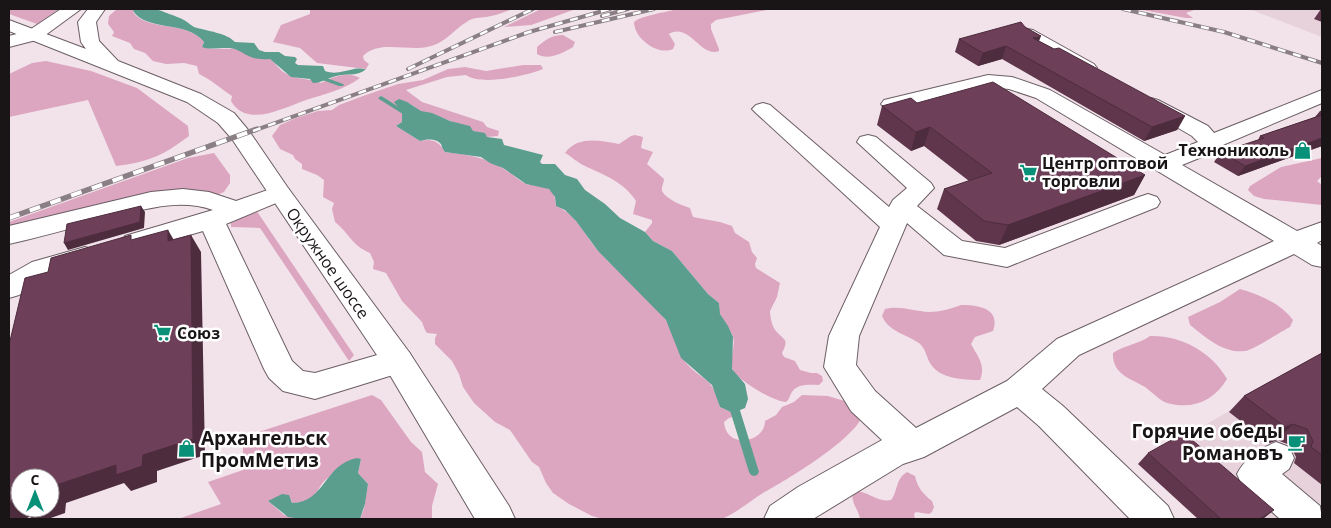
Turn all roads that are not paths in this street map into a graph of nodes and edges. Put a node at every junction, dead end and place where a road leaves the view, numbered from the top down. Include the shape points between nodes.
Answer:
1 (72, 9) edge
2 (96, 9) edge
3 (9, 25) edge
4 (1027, 34) edge
5 (34, 35) junction
6 (9, 42) edge
7 (110, 64) junction
8 (1105, 78) edge
9 (1131, 92) edge
10 (1322, 96) edge
11 (891, 104) edge
12 (763, 109) dead end
13 (868, 142) dead end
14 (1210, 142) junction
15 (1164, 164) junction
16 (279, 193) junction
17 (1148, 202) dead end
18 (224, 215) junction
19 (898, 216) junction
20 (1322, 230) edge
21 (9, 235) edge
22 (1296, 242) junction
23 (1322, 258) edge
24 (9, 288) edge
25 (398, 361) junction
26 (1019, 390) junction
27 (912, 446) junction
28 (1276, 458) dead end
29 (496, 519) edge
30 (783, 519) edge
31 (1155, 519) edge
32 (1307, 519) edge

1 - 5 main road
2 - 7 main road via 87,22 90,42
3 - 5 main road, Окружное шоссе
4 - 8 main road
5 - 6 main road
5 - 7 main road, Окружное шоссе
7 - 16 main road, Окружное шоссе via 194,98 226,118
9 - 14 main road via 1200,131
10 - 14 main road
11 - 15 main road via 988,81 1012,83 1043,94
12 - 19 main road
13 - 19 main road via 922,188
14 - 15 main road via 1206,148
15 - 22 main road
16 - 18 main road
16 - 25 main road, Окружное шоссе
17 - 19 main road via 1007,258 954,249
18 - 21 main road via 209,200 183,197 151,200
18 - 24 main road via 42,269
18 - 25 main road via 280,369 294,382 315,386
19 - 27 main road via 844,336 840,367 863,401
20 - 22 main road
22 - 23 main road
22 - 26 main road via 1068,346
25 - 29 main road, Окружное шоссе
26 - 27 main road
26 - 31 main road via 1051,416
27 - 30 main road via 894,451
28 - 32 main road via 1255,474

